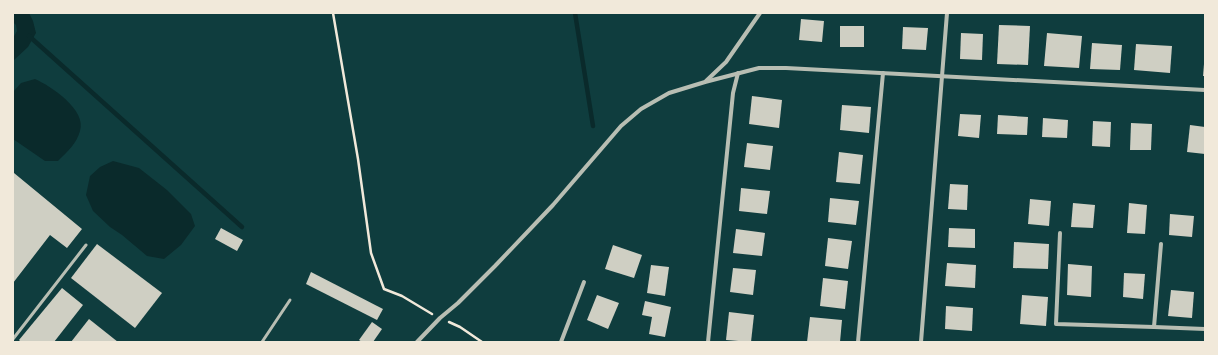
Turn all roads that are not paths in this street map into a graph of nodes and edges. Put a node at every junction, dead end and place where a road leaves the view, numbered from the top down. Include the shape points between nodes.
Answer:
1 (760, 13) edge
2 (947, 13) edge
3 (738, 73) junction
4 (883, 73) junction
5 (942, 76) junction
6 (706, 82) junction
7 (1205, 90) edge
8 (1060, 233) dead end
9 (1161, 244) dead end
10 (86, 245) dead end
11 (584, 282) dead end
12 (290, 300) dead end
13 (1154, 327) junction
14 (1205, 329) edge
15 (13, 338) edge
16 (262, 342) edge
17 (417, 342) edge
18 (561, 342) edge
19 (708, 342) edge
20 (858, 342) edge
21 (921, 342) edge

1 - 6 street via 726,62
2 - 5 street
3 - 4 street via 759,68
3 - 6 street
3 - 19 street via 733,93
4 - 5 street
4 - 20 street
5 - 7 street
5 - 21 street
6 - 17 street via 669,93 641,109 621,126 532,227
8 - 13 street via 1056,324
9 - 13 street
10 - 15 lane
11 - 18 street
12 - 16 lane
13 - 14 street

